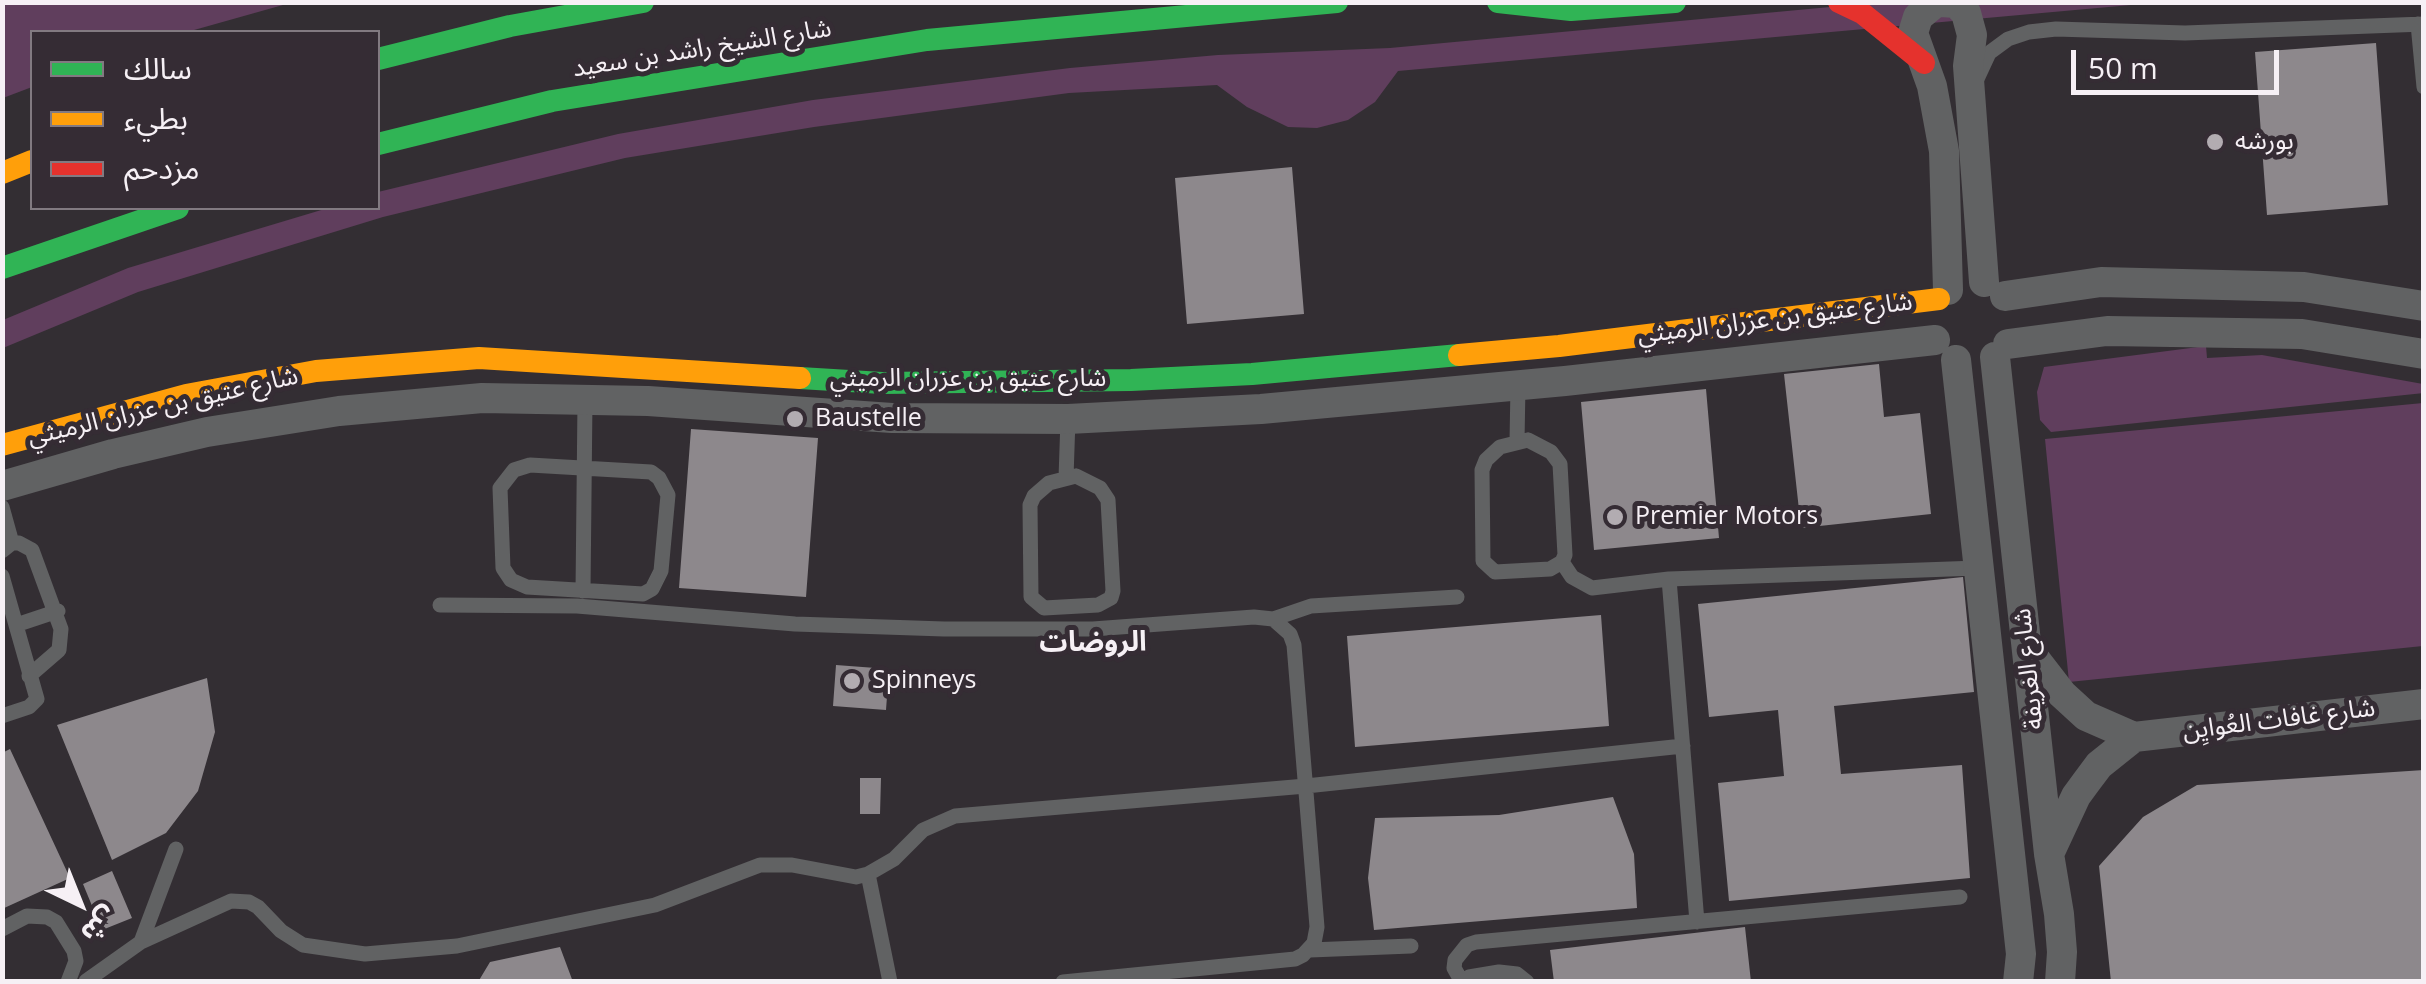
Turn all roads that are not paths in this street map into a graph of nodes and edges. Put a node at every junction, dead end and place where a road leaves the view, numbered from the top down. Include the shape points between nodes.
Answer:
1 (643, 2) edge
2 (1337, 2) edge
3 (1498, 2) edge
4 (1675, 2) edge
5 (1839, 2) edge
6 (1938, 2) edge
7 (2421, 24) edge
8 (380, 59) edge
9 (1924, 62) junction
10 (2424, 87) edge
11 (1970, 95) junction
12 (380, 144) edge
13 (2, 159) edge
14 (30, 160) edge
15 (30, 161) edge
16 (2, 173) edge
17 (172, 210) edge
18 (2, 268) edge
19 (1994, 289) junction
20 (1943, 294) junction
21 (2424, 306) edge
22 (1945, 350) junction
23 (2002, 350) junction
24 (2424, 354) edge
25 (1518, 385) junction
26 (585, 400) junction
27 (1068, 419) junction
28 (1518, 442) junction
29 (2, 445) edge
30 (584, 468) junction
31 (1066, 478) junction
32 (2, 486) edge
33 (2, 507) edge
34 (7, 547) edge
35 (1562, 562) junction
36 (1978, 568) junction
37 (2, 576) edge
38 (1669, 580) junction
39 (582, 591) junction
40 (1457, 597) dead end
41 (440, 605) dead end
42 (1038, 606) junction
43 (58, 612) junction
44 (1273, 620) junction
45 (16, 625) junction
46 (1039, 629) junction
47 (2026, 648) junction
48 (28, 676) junction
49 (2424, 704) edge
50 (2, 716) edge
51 (2134, 737) junction
52 (1683, 746) junction
53 (1306, 786) junction
54 (176, 848) dead end
55 (2049, 854) junction
56 (868, 874) junction
57 (1960, 896) dead end
58 (1697, 922) junction
59 (2, 929) edge
60 (141, 942) junction
61 (1411, 946) dead end
62 (1310, 950) junction
63 (1152, 977) edge
64 (87, 981) edge
65 (72, 982) edge
66 (890, 982) edge
67 (1062, 982) edge
68 (1527, 982) edge
69 (2018, 982) edge
70 (2060, 982) edge

1 - 8 street
2 - 12 street, شارع الشيخ راشد بن سعيد via 927,40 552,101
3 - 4 street via 1571,10
5 - 9 street
6 - 9 street via 1918,17 1913,34
6 - 11 street via 1956,3 1966,12
7 - 10 lane
7 - 11 lane via 2029,32 1989,53
9 - 20 street via 1944,151
11 - 19 street
13 - 14 street
15 - 16 street
17 - 18 street
19 - 20 street via 1958,284
19 - 21 street via 2100,282 2304,288
19 - 23 street via 2010,304 2014,325
20 - 22 street via 1931,319
20 - 29 street, شارع عتيق بن عزران الرميثي via 1559,346 1130,380 882,382 479,358 316,371 186,396
22 - 23 street via 1976,364
22 - 25 street, شارع عتيق بن عزران الرميثي
22 - 36 street, شارع الغريفة
23 - 24 street via 2106,332 2302,334
23 - 47 street, شارع الغريفة
25 - 27 street, شارع عتيق بن عزران الرميثي via 1261,410
25 - 28 lane
26 - 27 street, شارع عتيق بن عزران الرميثي via 892,418
26 - 30 lane
26 - 32 street, شارع عتيق بن عزران الرميثي via 482,398 339,411 188,436
27 - 31 lane
28 - 35 lane via 1541,446 1560,464
28 - 35 lane via 1492,452 1482,470 1483,561 1495,572 1550,570
30 - 39 lane
30 - 39 lane via 530,465 514,470 500,488 506,574 526,588
30 - 39 lane via 652,472 668,495 661,571 652,588 643,594
31 - 42 lane via 1041,488 1030,505 1031,596
31 - 42 lane via 1089,481 1108,500 1113,591 1098,605
33 - 34 lane
34 - 43 lane via 24,544 32,550
35 - 38 lane via 1592,588
36 - 38 lane
36 - 69 street, شارع الغريفة via 2021,954
37 - 45 lane
38 - 52 lane
40 - 44 lane via 1312,606
41 - 46 lane
42 - 46 lane
43 - 45 lane
43 - 48 lane via 59,650
44 - 46 lane
44 - 53 lane via 1294,645
45 - 48 lane
47 - 51 street via 2086,716
47 - 55 street, شارع الغريفة
48 - 50 lane via 35,702
49 - 51 street, شارع غافات العُوايِن
51 - 55 street via 2099,765 2076,796
52 - 53 lane
52 - 58 lane
53 - 56 lane via 955,816 924,830
53 - 62 lane via 1318,927
54 - 60 lane
55 - 70 street, شارع الغريفة
56 - 60 lane via 760,865 627,913 420,950 365,954 304,945 242,901
56 - 66 lane
57 - 58 lane
58 - 68 lane via 1476,942 1455,960 1462,982 1499,972
59 - 65 lane via 27,916 56,922 74,951
60 - 64 lane
61 - 62 lane
62 - 63 lane via 1286,960
63 - 67 lane
64 - 65 lane

